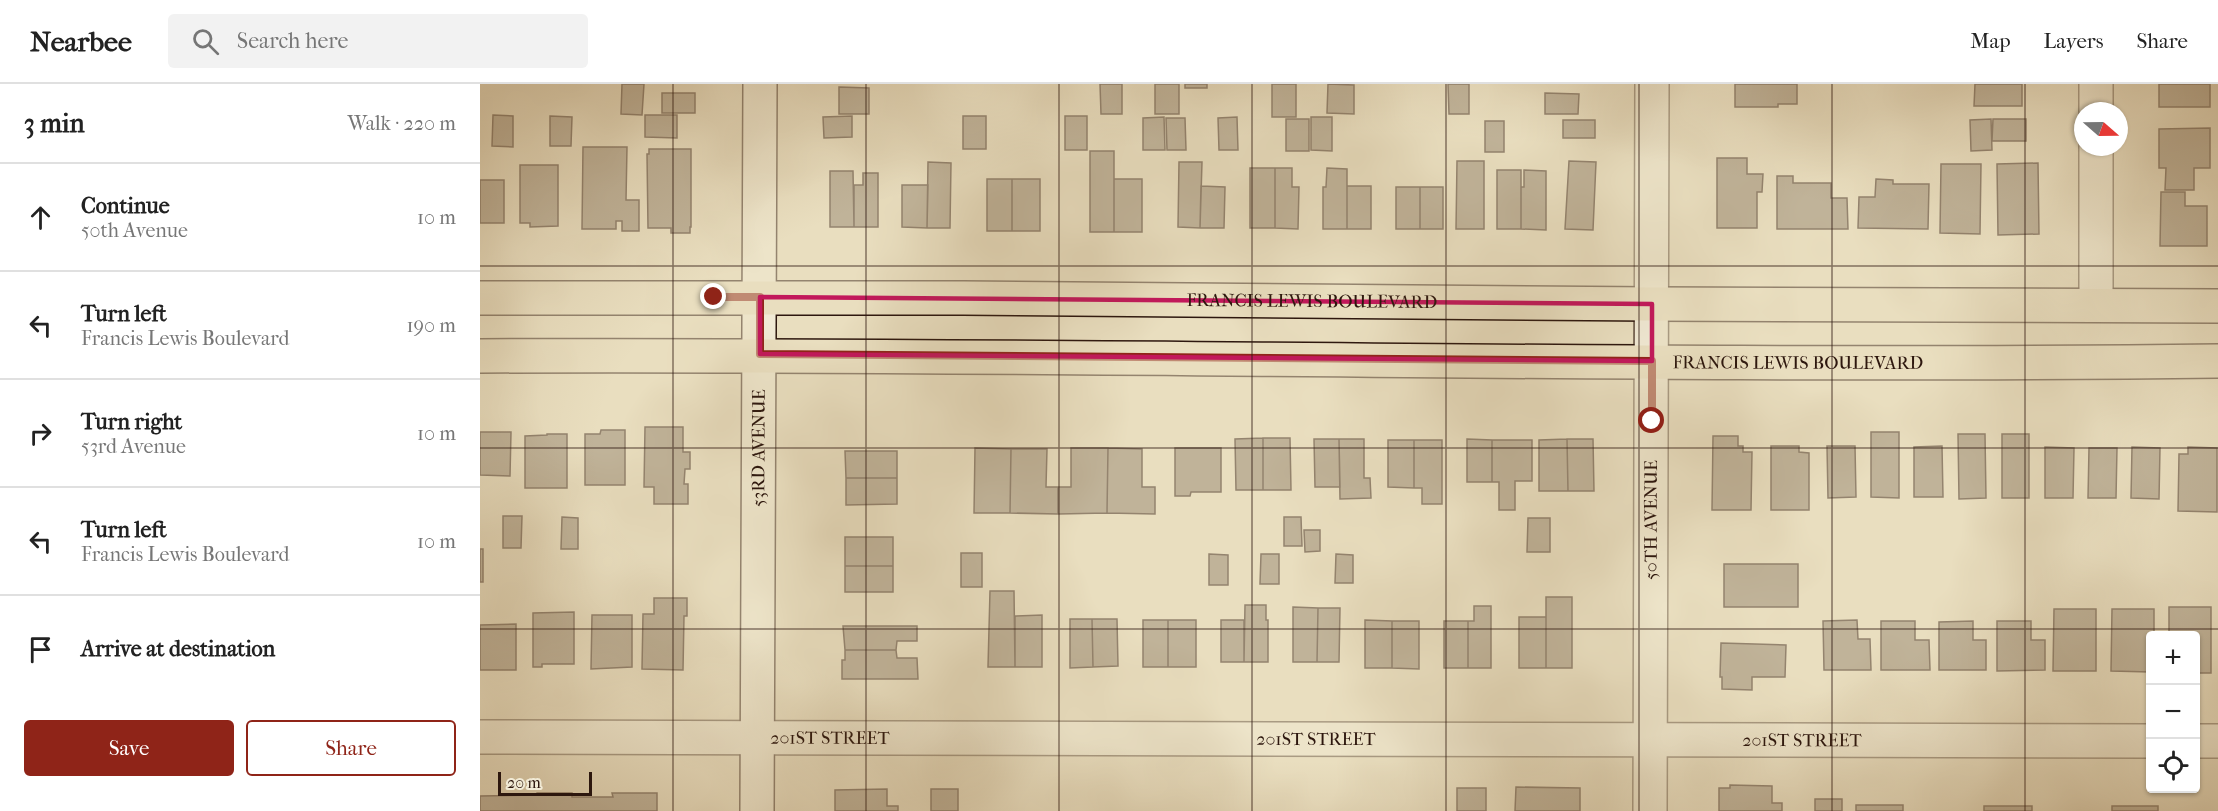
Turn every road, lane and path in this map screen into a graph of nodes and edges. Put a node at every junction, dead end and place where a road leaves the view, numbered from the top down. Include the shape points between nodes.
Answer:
1 (760, 84) edge
2 (1652, 84) edge
3 (2096, 84) edge
4 (2096, 102) edge
5 (2096, 156) edge
6 (760, 297) junction
7 (480, 298) edge
8 (1652, 304) junction
9 (2096, 304) junction
10 (2218, 306) edge
11 (760, 354) junction
12 (480, 356) edge
13 (1652, 361) junction
14 (2218, 361) edge
15 (480, 737) edge
16 (758, 738) junction
17 (1650, 739) junction
18 (2146, 741) edge
19 (2200, 741) edge
20 (2218, 741) edge
21 (757, 811) edge
22 (1650, 811) edge

1 - 6 street, 53RD AVENUE
2 - 8 street, 50TH AVENUE
3 - 4 street
5 - 9 street
6 - 7 main road, FRANCIS LEWIS BOULEVARD
6 - 8 main road, FRANCIS LEWIS BOULEVARD
6 - 11 street, 53RD AVENUE
8 - 9 main road, FRANCIS LEWIS BOULEVARD
8 - 13 street, 50TH AVENUE
9 - 10 main road, FRANCIS LEWIS BOULEVARD
11 - 12 main road, FRANCIS LEWIS BOULEVARD
11 - 13 main road, FRANCIS LEWIS BOULEVARD
11 - 16 street, 53RD AVENUE
13 - 14 main road, FRANCIS LEWIS BOULEVARD
13 - 17 street, 50TH AVENUE
15 - 16 street, 201ST STREET
16 - 17 street, 201ST STREET
16 - 21 street, 53RD AVENUE
17 - 18 street, 201ST STREET
17 - 22 street, 50TH AVENUE
19 - 20 street

